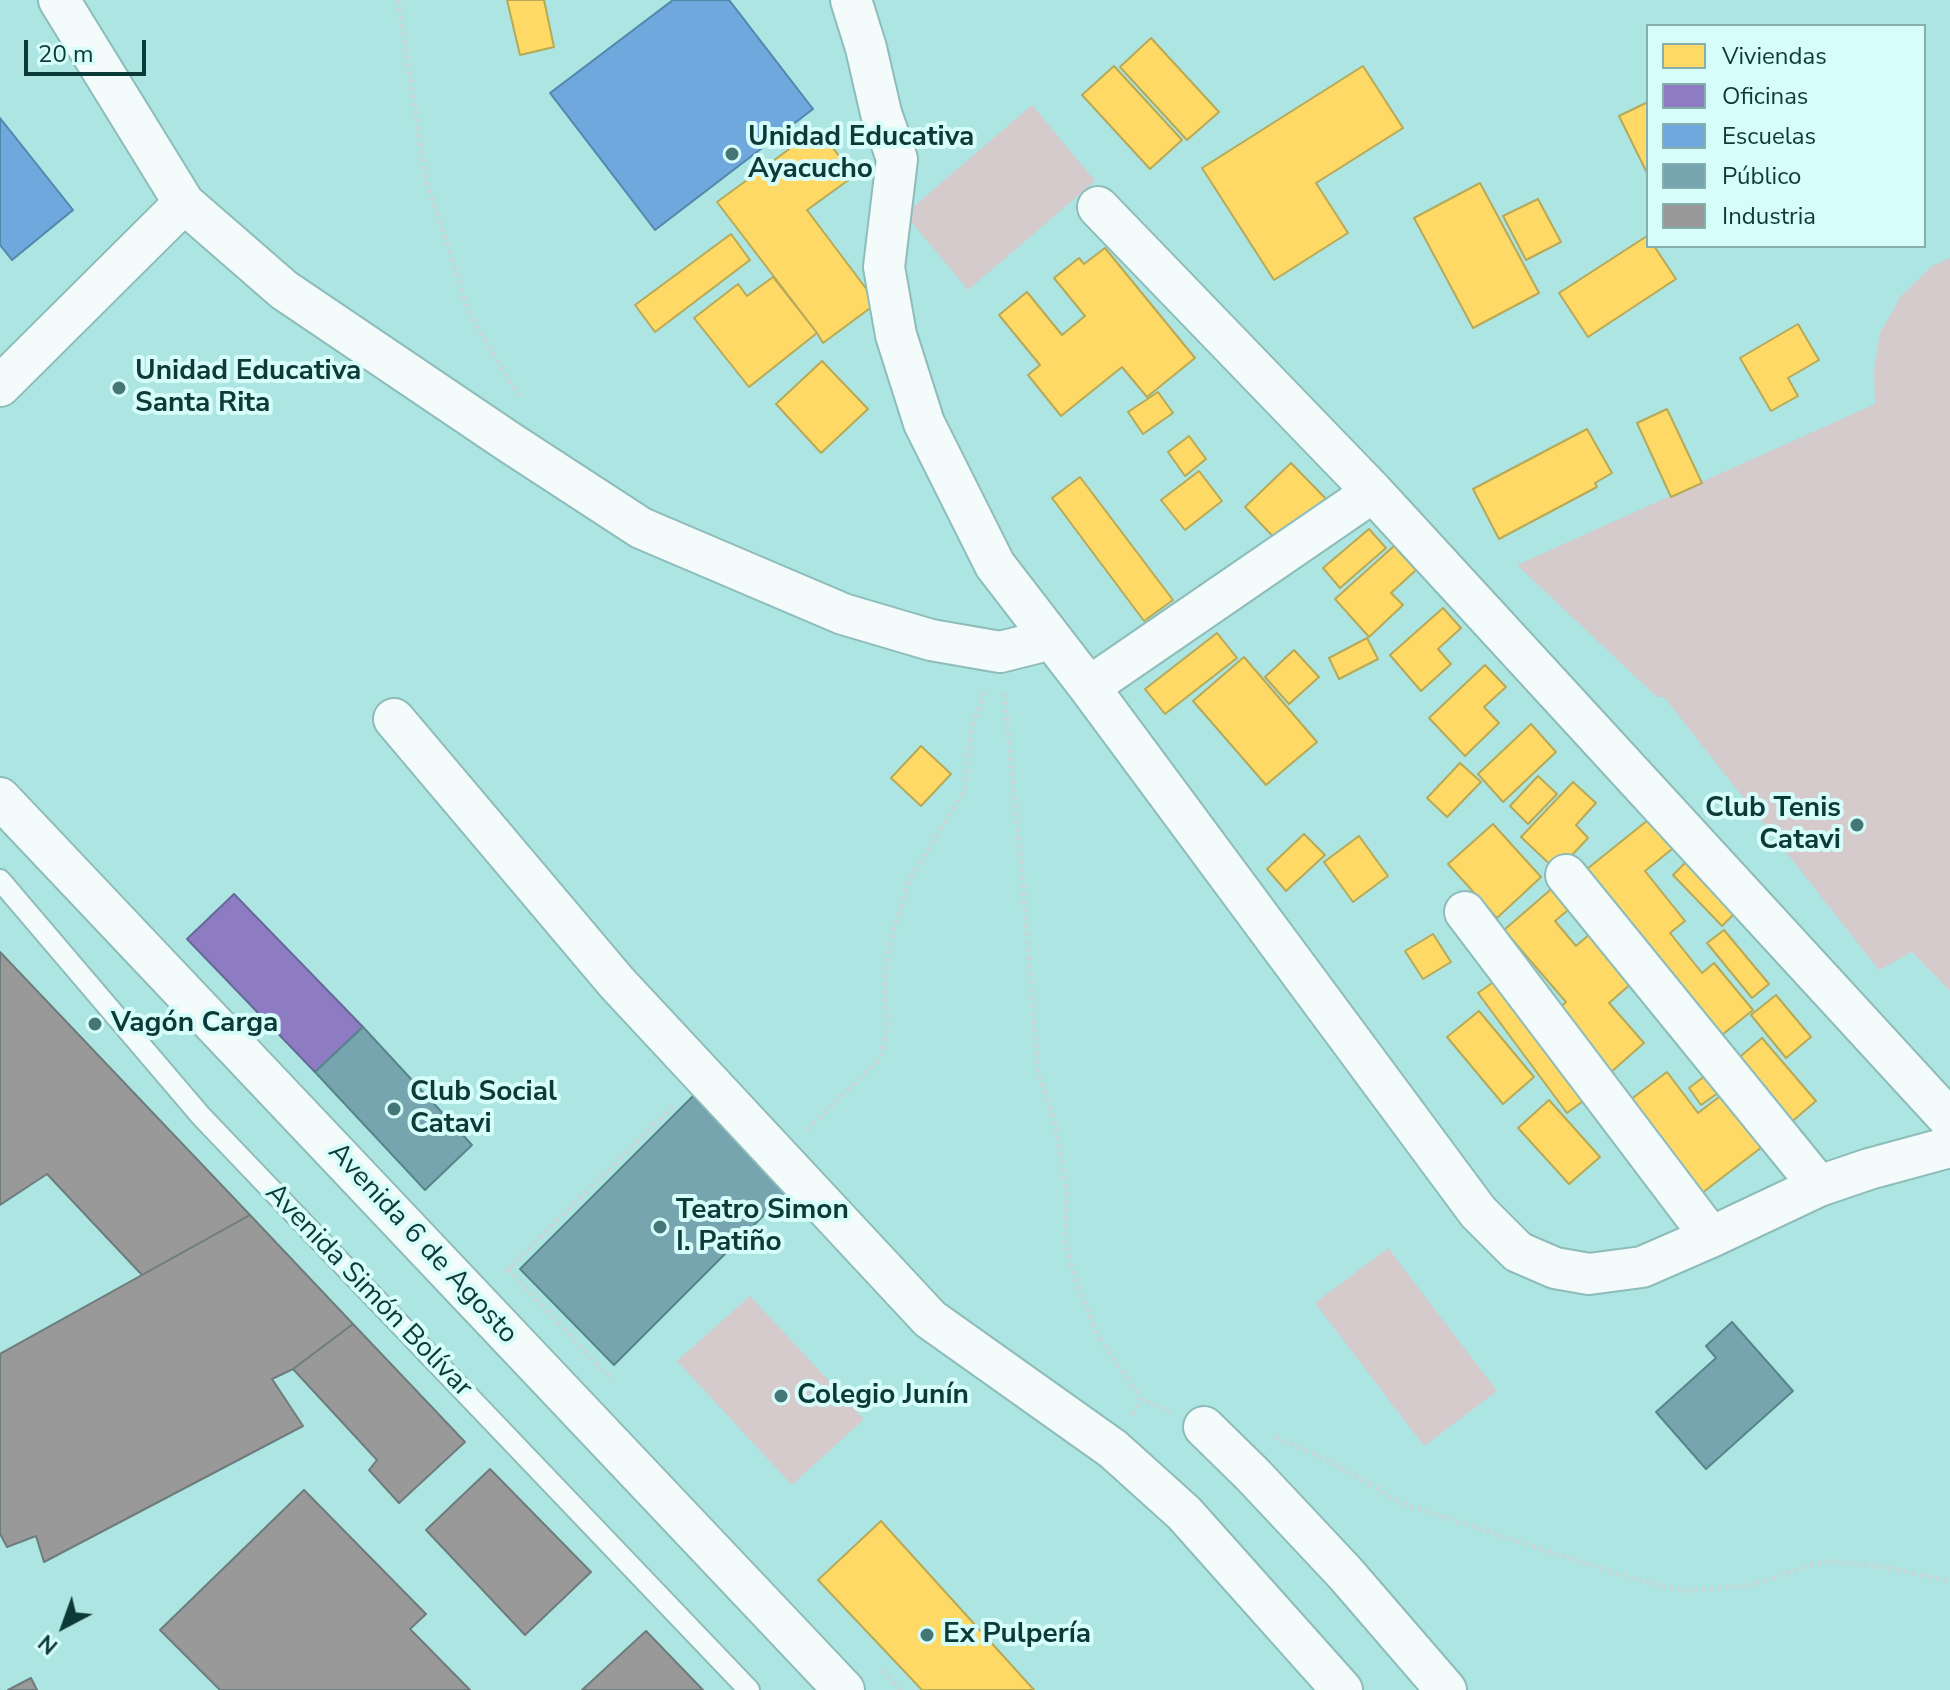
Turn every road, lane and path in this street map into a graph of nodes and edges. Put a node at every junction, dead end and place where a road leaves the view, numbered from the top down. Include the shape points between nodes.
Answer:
1 (59, 0) edge
2 (398, 0) edge
3 (825, 0) edge
4 (851, 0) edge
5 (866, 48) junction
6 (184, 203) junction
7 (1098, 207) dead end
8 (0, 386) edge
9 (526, 407) dead end
10 (1373, 492) junction
11 (1052, 639) junction
12 (1000, 652) junction
13 (1089, 687) junction
14 (394, 719) dead end
15 (0, 798) edge
16 (1566, 875) dead end
17 (0, 880) edge
18 (1465, 912) dead end
19 (704, 1076) junction
20 (1950, 1120) edge
21 (1950, 1147) edge
22 (780, 1156) junction
23 (1819, 1186) junction
24 (1711, 1237) junction
25 (534, 1244) dead end
26 (508, 1269) dead end
27 (523, 1285) dead end
28 (1141, 1399) dead end
29 (1213, 1436) joint
30 (1950, 1581) edge
31 (749, 1690) edge
32 (844, 1690) edge
33 (1342, 1690) edge
34 (1446, 1690) edge

1 - 6 street
2 - 9 path via 426,180 471,318
3 - 5 street
4 - 5 street
5 - 11 street via 897,159 884,267 896,335 924,423 995,565
6 - 8 street
6 - 12 street via 284,290 641,528 843,614 931,640
7 - 10 street
10 - 13 street
10 - 20 street
11 - 12 street
11 - 13 street
12 - 22 path via 971,729 965,790 909,880 889,946 884,993 888,1024 880,1059
12 - 28 path via 1038,1071 1055,1124 1067,1192 1065,1243 1098,1336
13 - 24 street via 1478,1212 1518,1252 1555,1268 1589,1274 1642,1267
14 - 19 street via 617,983
15 - 32 street, Avenida 6 de Agosto
16 - 23 street
17 - 31 lane, Avenida Simón Bolívar via 201,1116
18 - 24 street
19 - 22 street
19 - 25 path
21 - 23 street
22 - 33 street via 930,1319 1113,1449 1184,1513
23 - 24 street
26 - 27 path
29 - 30 path via 1272,1435 1401,1503 1684,1591 1752,1585 1823,1561
29 - 34 street via 1345,1573

